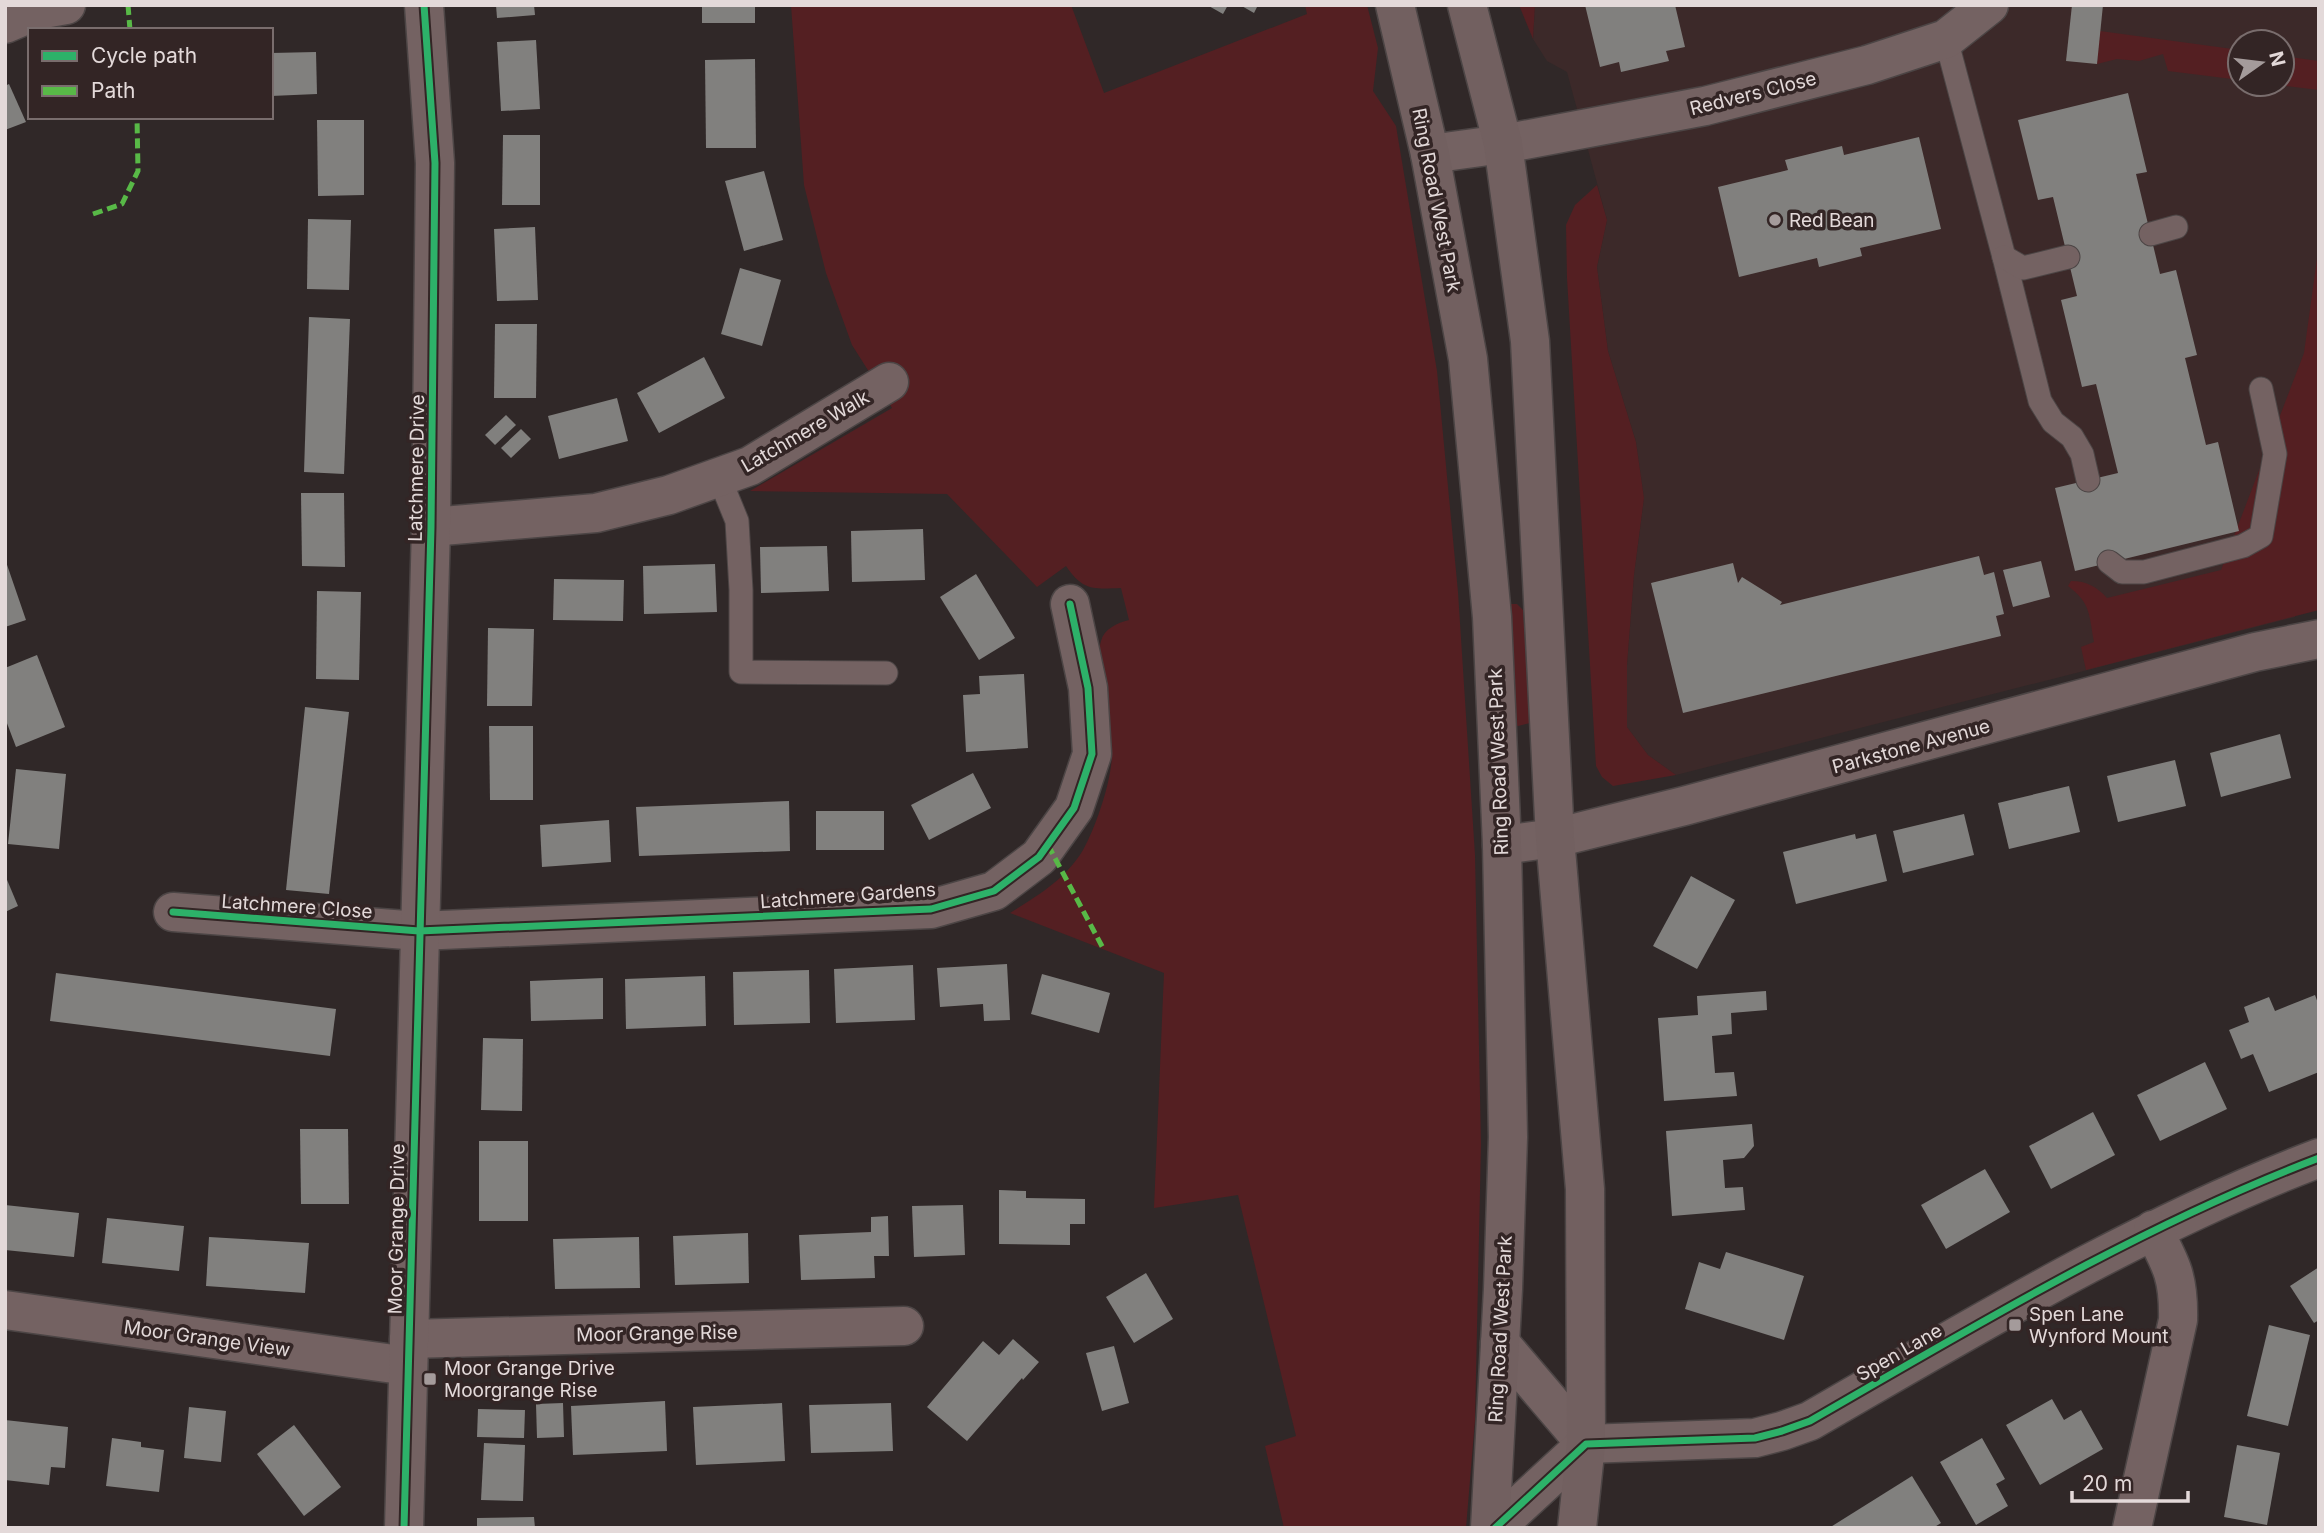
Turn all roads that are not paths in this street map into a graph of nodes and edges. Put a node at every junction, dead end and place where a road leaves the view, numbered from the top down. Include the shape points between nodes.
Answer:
1 (424, 5) edge
2 (1395, 5) edge
3 (1467, 5) edge
4 (1989, 5) edge
5 (1946, 39) junction
6 (1503, 144) junction
7 (1430, 153) junction
8 (2176, 227) dead end
9 (2151, 234) dead end
10 (2004, 257) junction
11 (2068, 257) dead end
12 (889, 382) dead end
13 (2261, 389) dead end
14 (719, 477) junction
15 (2088, 480) dead end
16 (431, 527) junction
17 (2109, 562) dead end
18 (1070, 604) dead end
19 (2319, 639) edge
20 (886, 673) dead end
21 (1555, 838) junction
22 (1502, 845) junction
23 (173, 912) dead end
24 (419, 931) junction
25 (2319, 1158) edge
26 (2153, 1230) junction
27 (5, 1310) edge
28 (904, 1326) dead end
29 (1500, 1343) junction
30 (409, 1352) junction
31 (1586, 1444) junction
32 (404, 1528) edge
33 (1493, 1528) edge
34 (1577, 1528) edge
35 (2132, 1528) edge

1 - 16 street, Latchmere Drive via 435,163
2 - 7 highway, Ring Road West Park
3 - 6 highway
4 - 5 street, Redvers Close
5 - 6 street, Redvers Close via 1867,65 1705,106
5 - 10 lane
6 - 7 street, Redvers Close
6 - 21 highway via 1530,341
7 - 22 highway, Ring Road West Park via 1468,359 1492,617
8 - 9 lane
10 - 11 lane via 2023,268
10 - 15 lane via 2040,401 2053,422 2072,437
12 - 14 street, Latchmere Walk via 750,466
13 - 17 lane via 2275,454 2261,536 2244,546 2144,572 2122,572
14 - 16 street, Latchmere Walk via 596,513
14 - 20 lane via 737,521 741,671
16 - 24 street, Latchmere Drive
18 - 24 street, Latchmere Gardens via 1088,688 1092,754 1074,808 1040,857 994,891 931,909
19 - 21 street, Parkstone Avenue via 2255,652
21 - 22 street, Parkstone Avenue
21 - 31 highway via 1585,1189
22 - 29 highway, Ring Road West Park via 1508,1137
23 - 24 street, Latchmere Close
24 - 30 street, Moor Grange Drive
25 - 26 street, Spen Lane
26 - 31 street, Spen Lane via 1810,1421 1782,1432 1755,1438
26 - 35 street via 2172,1264 2178,1320
27 - 30 street, Moor Grange View
28 - 30 street, Moor Grange Rise
29 - 31 street
29 - 33 highway, Ring Road West Park
30 - 32 street, Moor Grange Drive
31 - 33 street
31 - 34 highway

